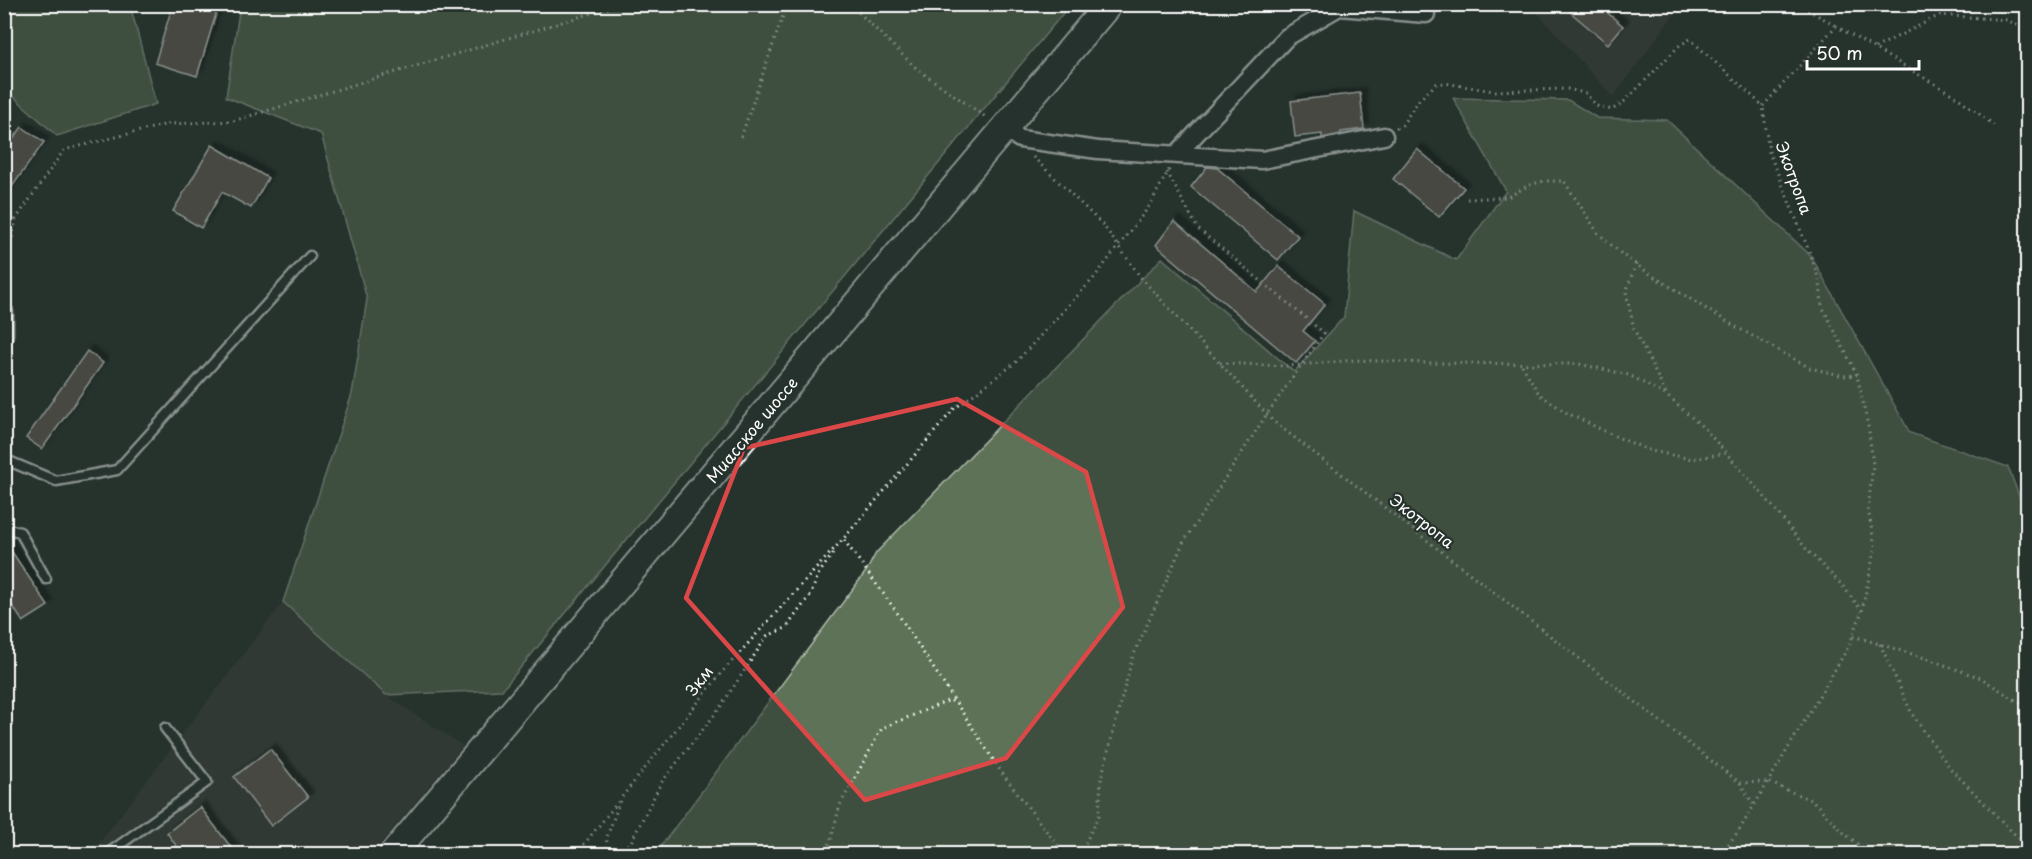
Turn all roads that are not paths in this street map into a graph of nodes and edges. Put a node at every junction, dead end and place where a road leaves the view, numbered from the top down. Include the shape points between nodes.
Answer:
1 (1109, 4) edge
2 (1340, 6) edge
3 (1426, 14) dead end
4 (1012, 134) junction
5 (1384, 136) road end
6 (1178, 153) junction
7 (310, 256) dead end
8 (4, 312) edge
9 (4, 334) edge
10 (4, 459) edge
11 (4, 528) edge
12 (45, 579) dead end
13 (165, 728) dead end
14 (107, 855) edge
15 (393, 855) edge

1 - 4 main road, Миасское шоссе
2 - 3 street
2 - 6 street via 1287,37
4 - 6 street via 1098,150
4 - 15 main road, Миасское шоссе
5 - 6 street via 1262,160
7 - 10 lane via 117,470 56,481
8 - 9 street
11 - 12 lane via 20,532
13 - 14 lane via 207,782

